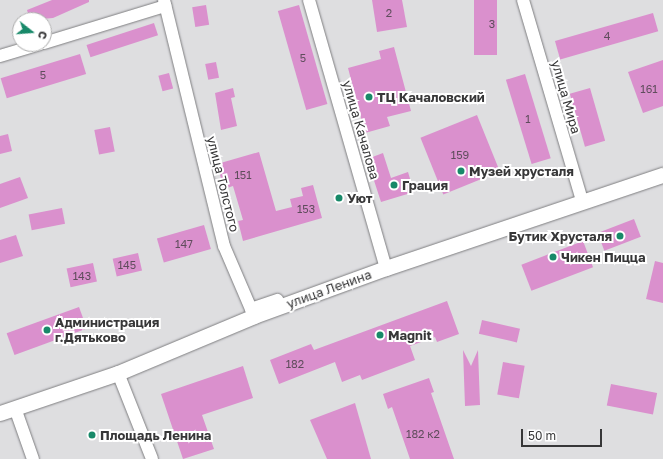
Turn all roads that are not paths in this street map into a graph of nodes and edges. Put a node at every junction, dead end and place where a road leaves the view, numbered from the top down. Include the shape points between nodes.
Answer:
1 (309, 0) edge
2 (523, 0) edge
3 (164, 3) edge
4 (52, 40) edge
5 (13, 52) edge
6 (0, 56) edge
7 (663, 175) edge
8 (582, 201) junction
9 (386, 268) junction
10 (308, 296) junction
11 (118, 373) junction
12 (15, 408) junction
13 (0, 413) edge
14 (32, 459) edge
15 (152, 459) edge

1 - 9 street, улица Качалова
2 - 8 street, улица Мира
3 - 4 street
3 - 10 street, улица Толстого via 224,246 251,309 307,291
5 - 6 street
7 - 8 main road, улица Ленина
8 - 9 main road, улица Ленина
9 - 10 main road, улица Ленина
10 - 11 main road, улица Ленина
11 - 12 main road, улица Ленина
11 - 15 street
12 - 13 main road, улица Ленина
12 - 14 street

